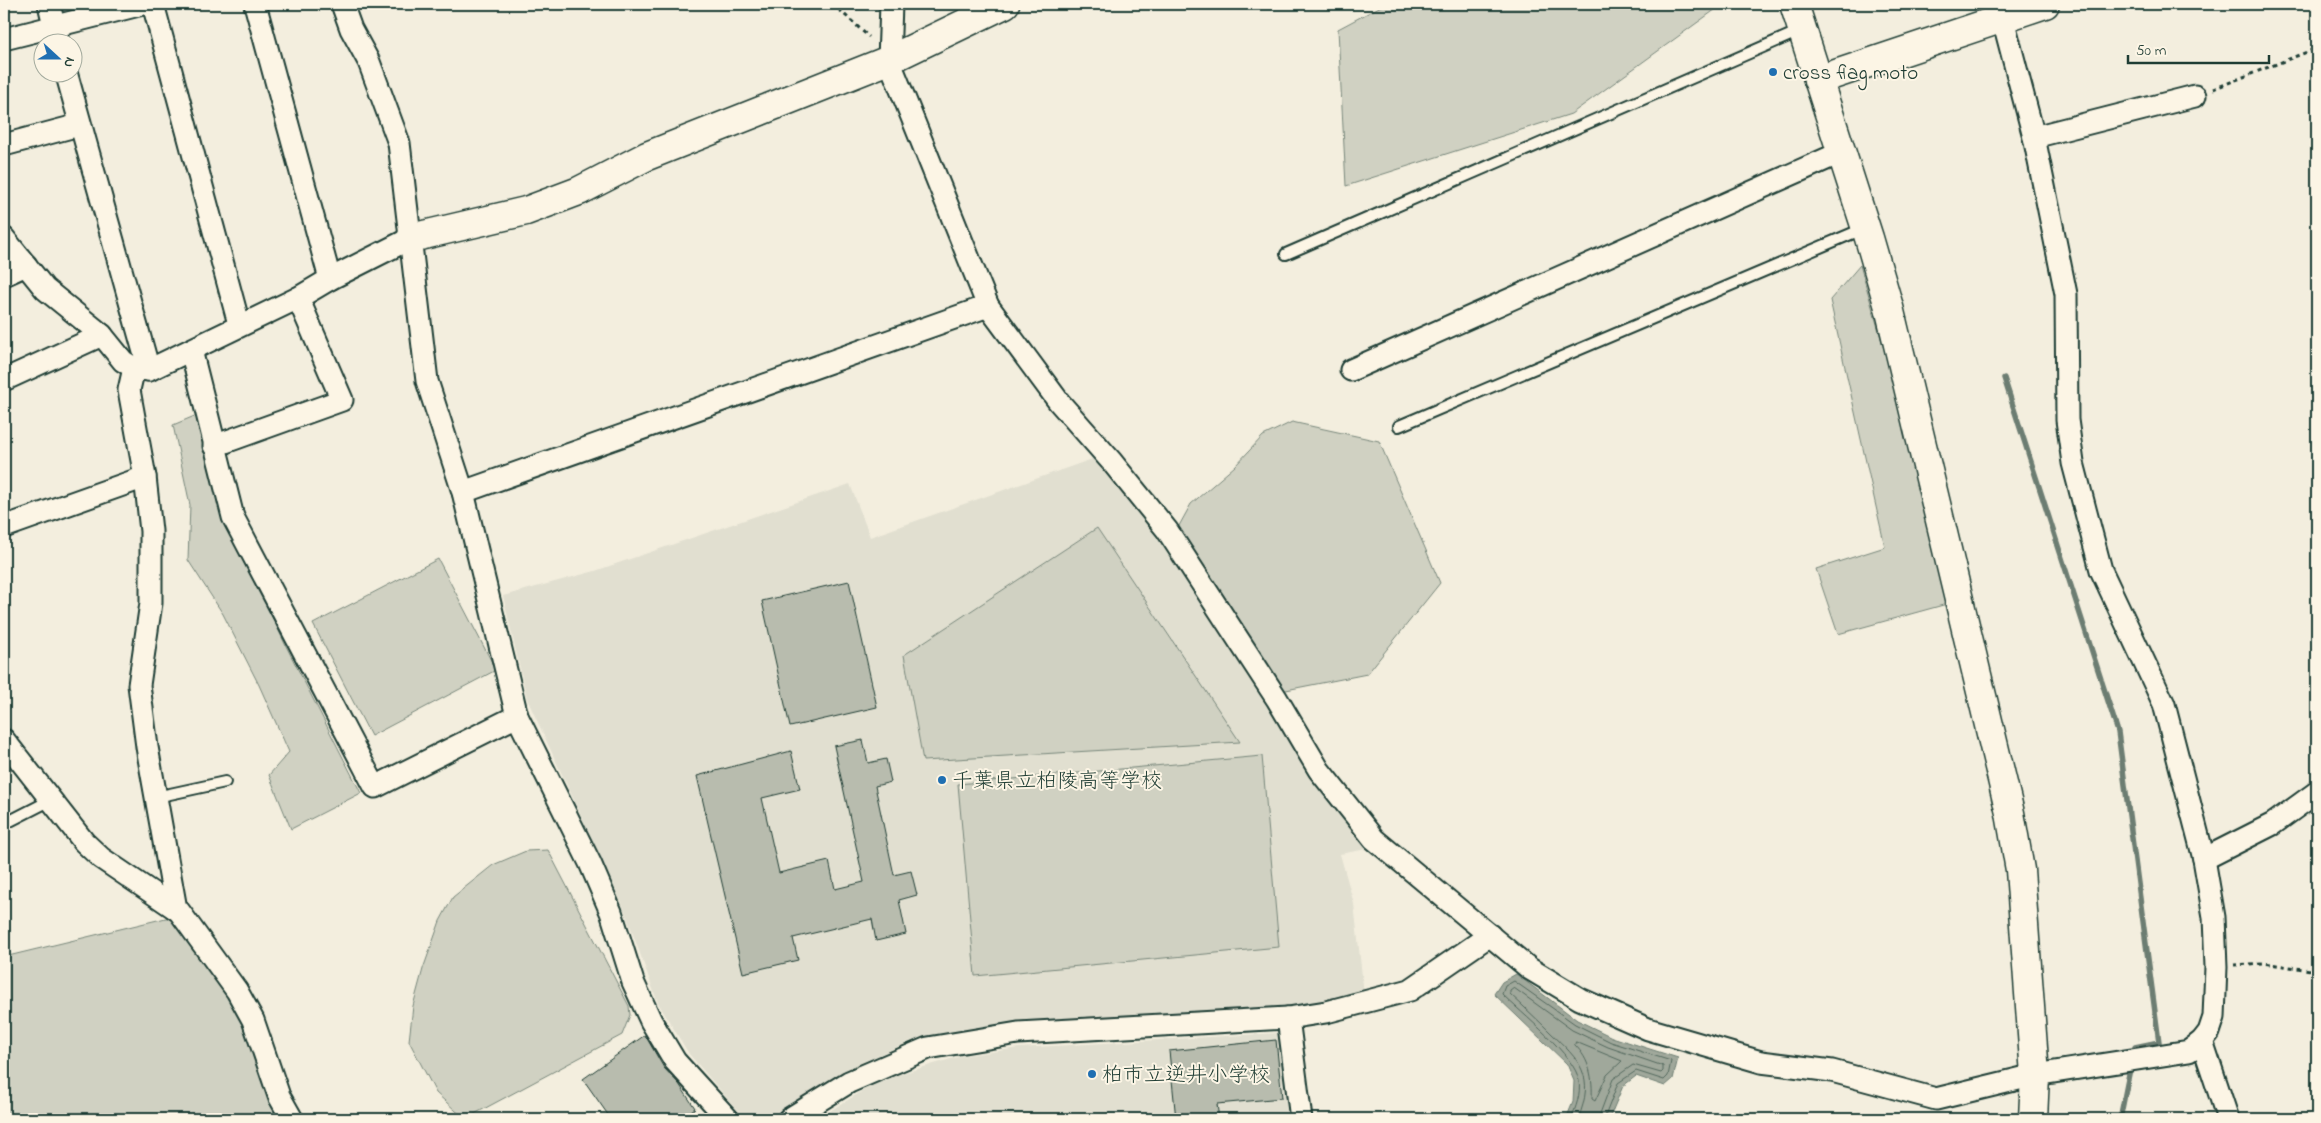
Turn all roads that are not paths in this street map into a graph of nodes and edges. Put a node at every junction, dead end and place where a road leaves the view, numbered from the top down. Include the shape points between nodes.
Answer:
1 (48, 4) edge
2 (143, 4) edge
3 (153, 4) edge
4 (255, 4) edge
5 (342, 4) edge
6 (890, 4) edge
7 (1005, 4) edge
8 (1794, 4) edge
9 (2045, 4) edge
10 (2000, 11) edge
11 (1802, 30) junction
12 (55, 32) edge
13 (62, 32) edge
14 (32, 36) edge
15 (4, 39) edge
16 (888, 60) junction
17 (1818, 80) junction
18 (68, 82) edge
19 (2195, 96) road end
20 (79, 125) junction
21 (2034, 137) junction
22 (4, 145) edge
23 (1842, 152) junction
24 (1866, 228) junction
25 (4, 238) edge
26 (411, 238) junction
27 (1286, 254) dead end
28 (26, 265) junction
29 (4, 275) edge
30 (330, 279) junction
31 (298, 298) junction
32 (988, 306) junction
33 (239, 324) junction
34 (102, 335) junction
35 (191, 350) junction
36 (141, 369) junction
37 (1351, 370) dead end
38 (4, 380) edge
39 (1399, 426) dead end
40 (214, 446) junction
41 (146, 477) junction
42 (464, 492) junction
43 (4, 527) edge
44 (517, 716) junction
45 (4, 740) edge
46 (225, 782) dead end
47 (2317, 792) edge
48 (156, 797) junction
49 (51, 800) junction
50 (4, 824) edge
51 (2204, 859) junction
52 (176, 909) junction
53 (1490, 935) junction
54 (1288, 1018) junction
55 (2202, 1041) junction
56 (2034, 1074) junction
57 (292, 1119) edge
58 (728, 1119) edge
59 (789, 1119) edge
60 (1301, 1119) edge
61 (2033, 1119) edge
62 (2228, 1119) edge

1 - 12 street
2 - 13 street
3 - 33 street
4 - 30 street
5 - 26 street via 369,62 399,143
6 - 16 street
7 - 16 street
8 - 11 street
9 - 10 street
10 - 17 street
10 - 21 street
11 - 17 street
11 - 27 lane
14 - 15 street
16 - 26 street via 647,156 579,191 526,211
16 - 32 street
17 - 23 street
18 - 20 street
19 - 21 street
20 - 22 street
20 - 36 street
21 - 51 street via 2066,294 2067,420 2074,463 2101,570 2164,704
23 - 24 street
23 - 37 street
24 - 39 lane
24 - 56 street via 1891,317 2010,813 2020,870
25 - 28 street
26 - 30 street
26 - 42 street via 427,381
28 - 29 street
28 - 34 street via 45,289
30 - 31 street
31 - 33 street
31 - 40 street via 342,400
32 - 42 street
32 - 53 street via 1059,402 1167,530 1319,770 1374,839
33 - 35 street
34 - 36 street via 122,361
34 - 38 street
35 - 36 street
35 - 40 street
36 - 41 street via 129,390
40 - 44 street via 233,517 375,787
41 - 43 street
41 - 48 street via 151,531 151,603 139,685
42 - 44 street
44 - 58 street via 590,863 611,912 633,982 651,1021 675,1061
45 - 49 street
46 - 48 lane
47 - 51 street via 2273,824
48 - 52 street
49 - 50 lane
49 - 52 street via 101,858
51 - 55 street via 2214,917 2216,967 2214,1017
52 - 57 street via 237,991 253,1020 279,1096
53 - 54 street via 1410,990 1326,1012
53 - 56 street via 1530,969 1580,999 1648,1029 1761,1062 1832,1071 1936,1099
54 - 59 street via 1018,1033 928,1048 850,1082
54 - 60 street
55 - 56 street via 2189,1050 2166,1055
55 - 62 street
56 - 61 street

